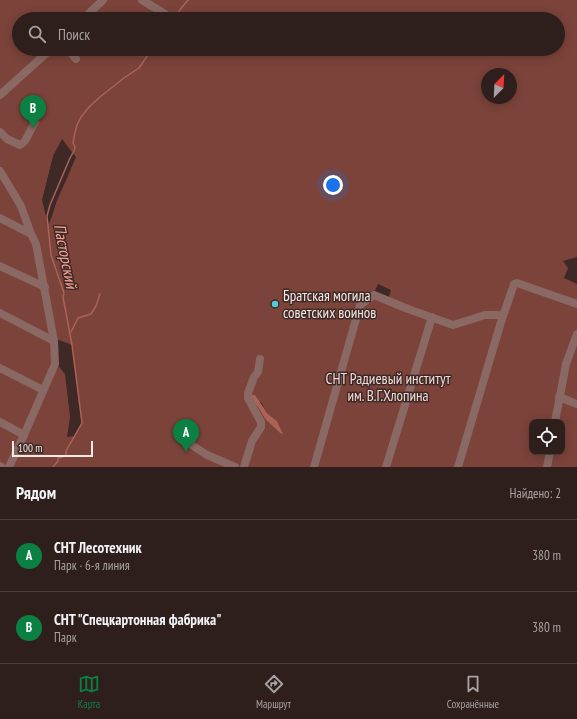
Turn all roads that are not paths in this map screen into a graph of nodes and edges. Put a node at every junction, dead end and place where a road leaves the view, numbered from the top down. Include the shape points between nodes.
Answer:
1 (103, 0) edge
2 (142, 0) edge
3 (90, 12) edge
4 (162, 12) edge
5 (43, 56) edge
6 (74, 56) edge
7 (76, 59) dead end
8 (0, 95) edge
9 (35, 122) dead end
10 (0, 132) edge
11 (0, 171) edge
12 (0, 218) edge
13 (31, 234) junction
14 (0, 266) edge
15 (45, 287) junction
16 (577, 304) edge
17 (0, 313) edge
18 (503, 315) junction
19 (432, 318) junction
20 (577, 334) edge
21 (54, 341) junction
22 (260, 358) dead end
23 (0, 368) edge
24 (43, 390) junction
25 (559, 397) junction
26 (577, 404) edge
27 (555, 419) edge
28 (0, 422) edge
29 (24, 435) junction
30 (181, 438) dead end
31 (550, 455) edge
32 (548, 466) edge
33 (9, 467) edge
34 (235, 467) edge
35 (244, 467) edge
36 (314, 467) edge
37 (386, 467) edge
38 (458, 467) edge

1 - 3 street
2 - 4 street
5 - 8 street
6 - 7 street
9 - 10 street via 26,141 20,145 7,139
11 - 13 street via 21,206
12 - 13 street
13 - 15 street via 36,244
14 - 15 street
15 - 21 street
16 - 18 street via 516,283
17 - 21 street
18 - 19 street via 485,315 453,325
18 - 38 street
19 - 36 street via 374,295 360,305
19 - 37 street
20 - 25 street via 566,364
21 - 24 street via 55,364
22 - 35 street via 258,372 248,398 261,422 261,427 252,441
23 - 24 street
24 - 29 street
25 - 26 street
25 - 27 street
28 - 29 street
29 - 33 street
30 - 34 street via 207,455
31 - 32 street

